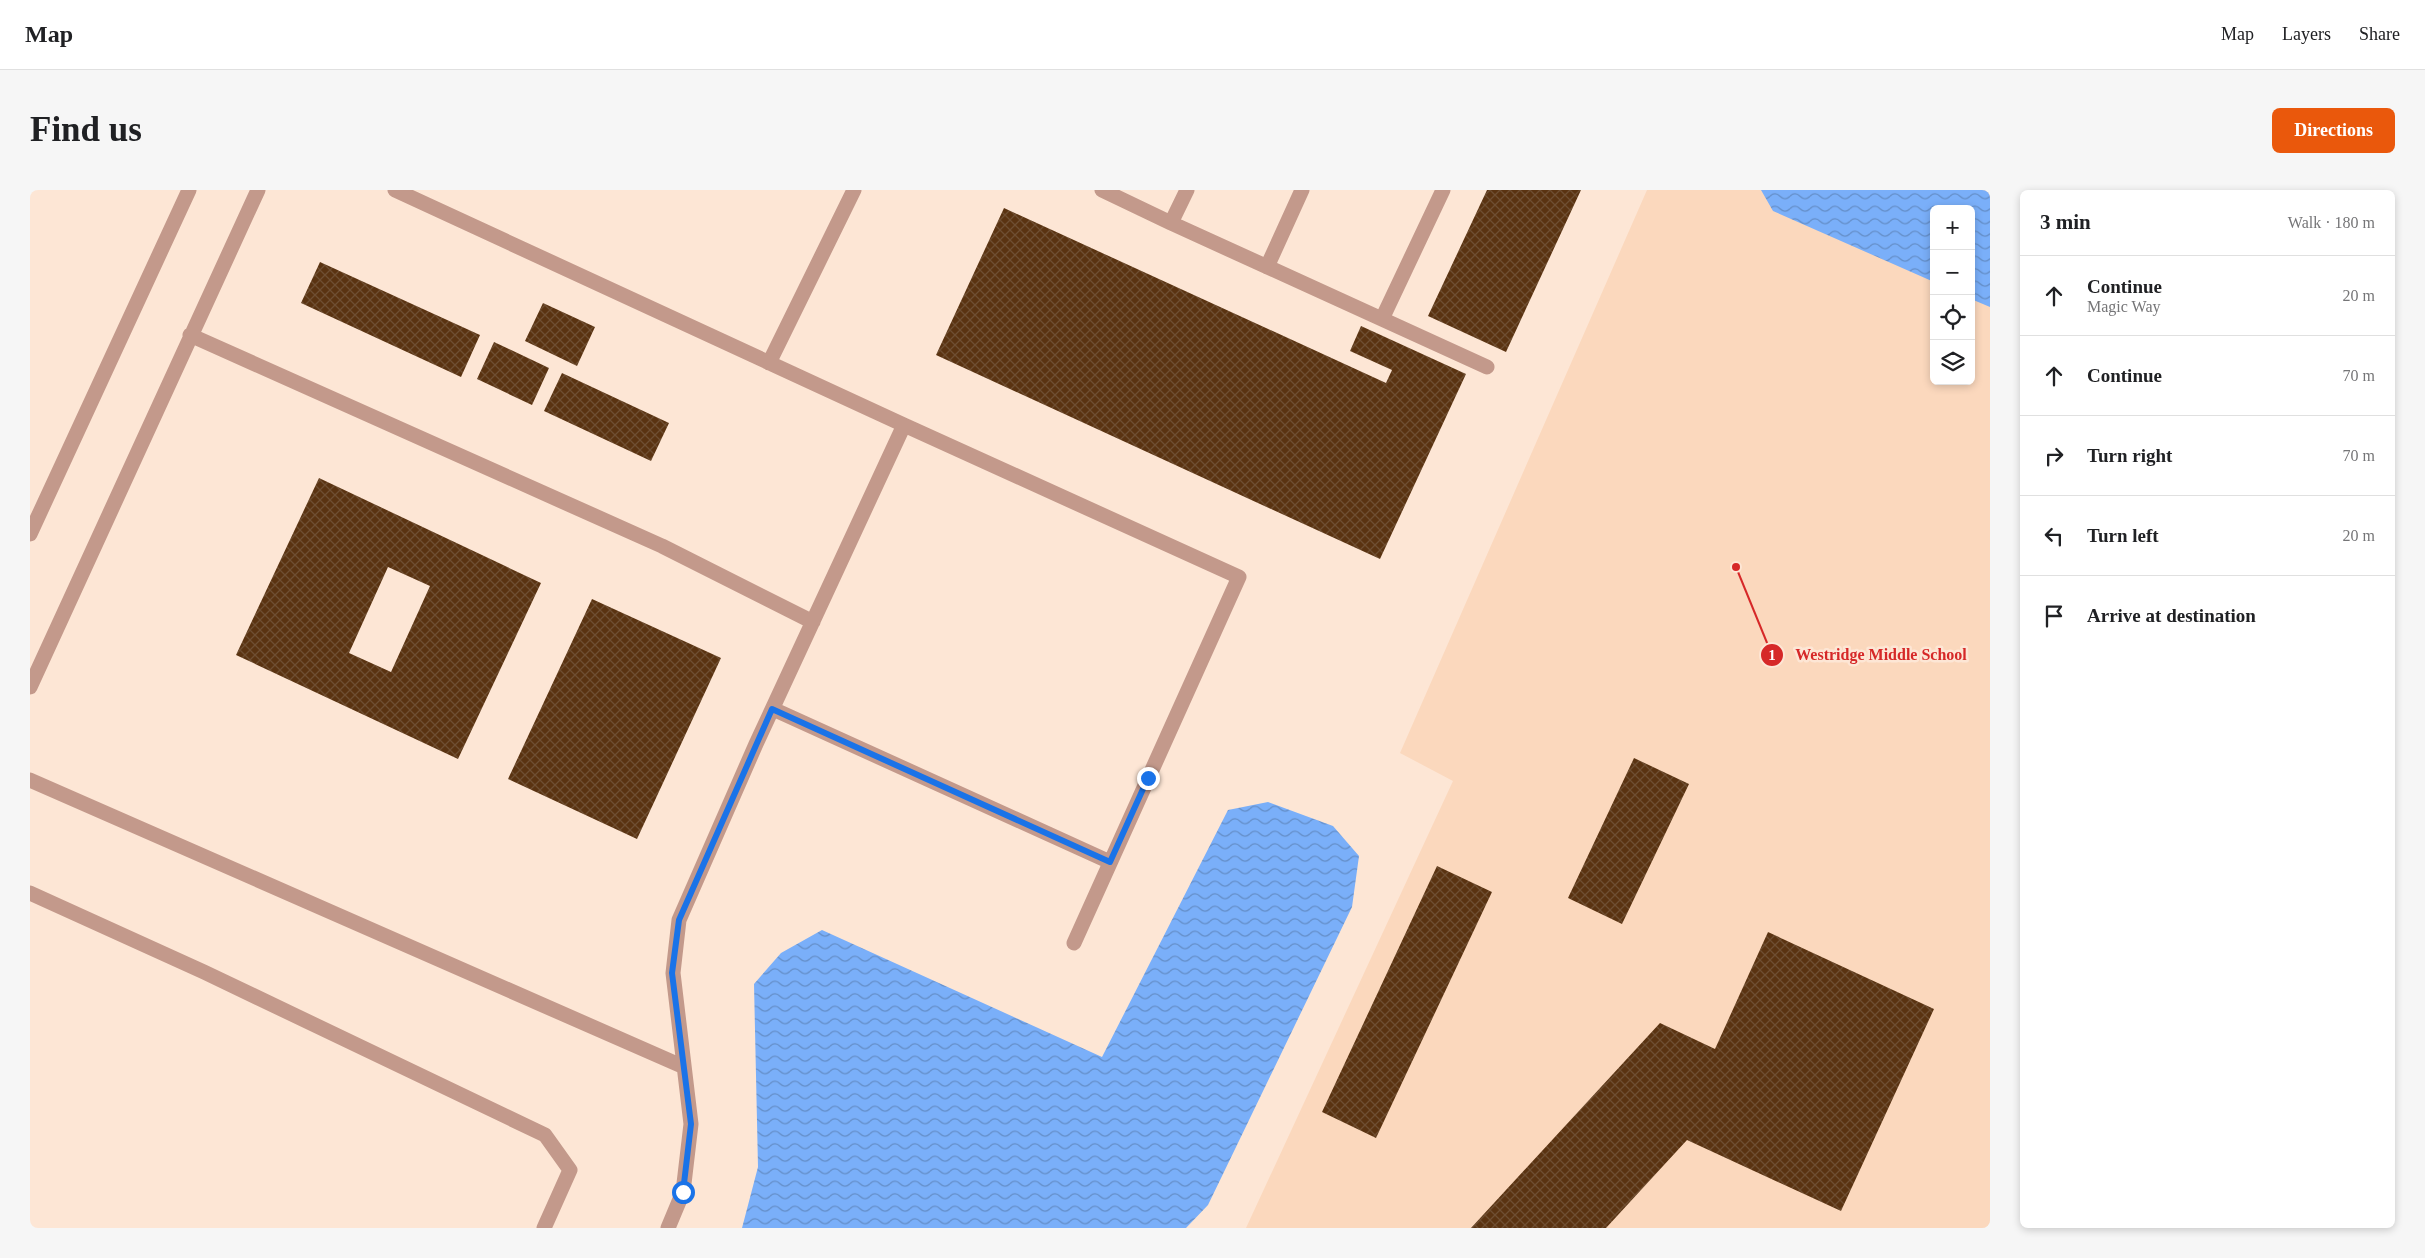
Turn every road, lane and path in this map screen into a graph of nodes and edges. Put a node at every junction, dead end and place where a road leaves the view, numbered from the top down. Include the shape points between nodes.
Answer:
1 (189, 190) edge
2 (258, 190) edge
3 (395, 190) edge
4 (854, 190) edge
5 (1102, 190) edge
6 (1186, 190) edge
7 (1302, 190) edge
8 (1444, 190) edge
9 (1171, 223) junction
10 (1267, 267) junction
11 (1382, 319) junction
12 (190, 335) junction
13 (769, 363) junction
14 (1487, 367) dead end
15 (904, 425) junction
16 (30, 534) edge
17 (813, 622) junction
18 (30, 687) edge
19 (772, 709) junction
20 (30, 780) edge
21 (1110, 862) junction
22 (30, 892) edge
23 (1074, 942) dead end
24 (684, 1067) junction
25 (544, 1228) edge
26 (668, 1228) edge

1 - 16 street
2 - 12 street
3 - 13 street
4 - 13 street
5 - 9 street
6 - 9 street
7 - 10 street
8 - 11 street
9 - 10 street
10 - 11 street
11 - 14 street
12 - 17 street via 662,546
12 - 18 street
13 - 15 street
15 - 17 street
15 - 21 street via 1239,577
17 - 19 street
19 - 21 street
19 - 24 street via 679,920 672,973
20 - 24 street
21 - 23 street
22 - 25 street via 545,1135 570,1170
24 - 26 street via 691,1124 683,1192

